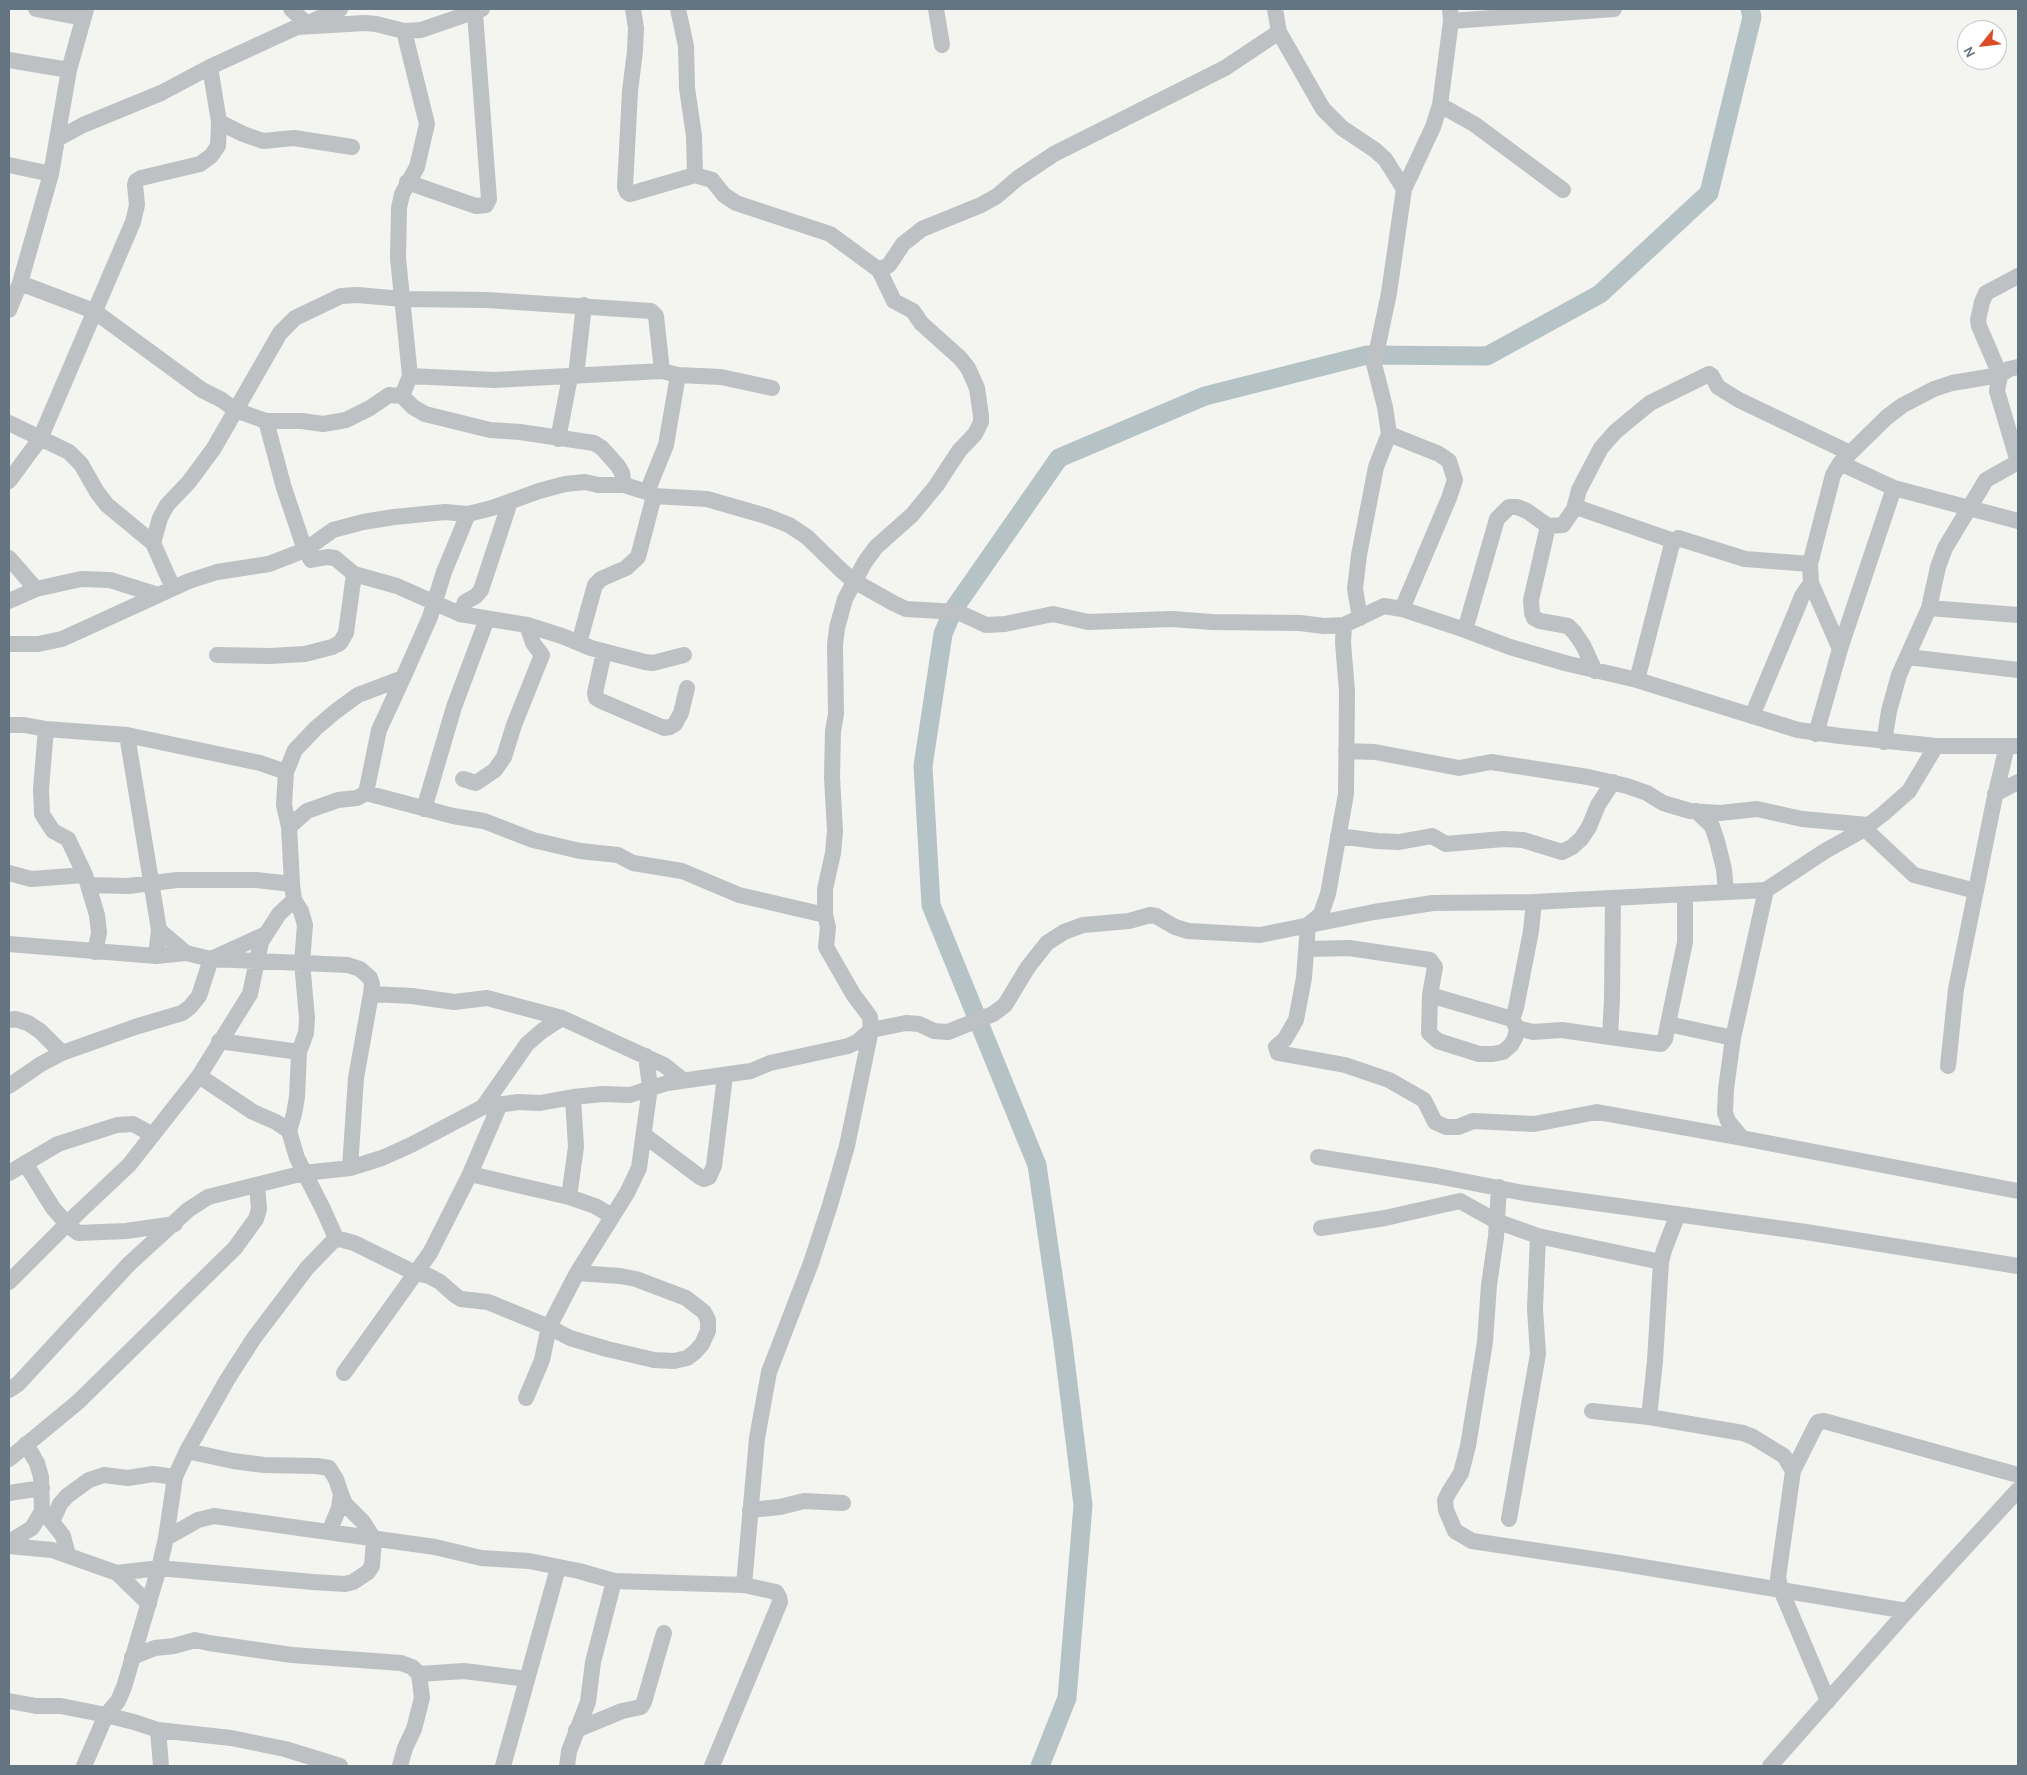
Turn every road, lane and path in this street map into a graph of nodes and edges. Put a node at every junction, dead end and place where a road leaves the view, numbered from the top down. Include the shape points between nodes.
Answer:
1 (36, 9) edge
2 (291, 9) edge
3 (340, 9) edge
4 (633, 9) edge
5 (678, 9) edge
6 (936, 9) edge
7 (1275, 9) edge
8 (1614, 9) edge
9 (478, 11) edge
10 (85, 13) edge
11 (1451, 15) edge
12 (302, 25) junction
13 (404, 31) junction
14 (1279, 32) junction
15 (942, 44) dead end
16 (9, 60) edge
17 (210, 68) junction
18 (69, 70) junction
19 (1440, 105) junction
20 (219, 122) junction
21 (57, 139) junction
22 (352, 147) dead end
23 (9, 165) edge
24 (51, 174) junction
25 (695, 175) junction
26 (408, 182) junction
27 (1404, 188) junction
28 (1563, 190) dead end
29 (879, 270) junction
30 (2018, 276) edge
31 (20, 284) junction
32 (403, 299) junction
33 (584, 305) junction
34 (9, 310) edge
35 (94, 311) junction
36 (2018, 367) edge
37 (662, 371) junction
38 (678, 374) junction
39 (2000, 375) junction
40 (410, 376) junction
41 (573, 377) junction
42 (772, 388) dead end
43 (402, 396) junction
44 (235, 410) junction
45 (266, 421) junction
46 (9, 423) edge
47 (1388, 434) junction
48 (558, 439) junction
49 (40, 440) junction
50 (1845, 458) junction
51 (2018, 462) edge
52 (9, 482) edge
53 (624, 485) junction
54 (1894, 488) junction
55 (651, 494) junction
56 (510, 502) junction
57 (1969, 508) junction
58 (1574, 509) junction
59 (468, 514) junction
60 (2018, 521) edge
61 (1548, 526) junction
62 (1674, 541) junction
63 (153, 543) junction
64 (305, 550) junction
65 (9, 558) edge
66 (1810, 564) junction
67 (354, 574) junction
68 (854, 581) junction
69 (1811, 583) junction
70 (36, 588) junction
71 (173, 588) junction
72 (158, 595) junction
73 (9, 601) edge
74 (434, 604) junction
75 (1929, 608) junction
76 (1402, 609) junction
77 (460, 614) junction
78 (2018, 615) edge
79 (1360, 618) junction
80 (487, 619) junction
81 (527, 625) junction
82 (1344, 625) junction
83 (1466, 630) junction
84 (562, 636) junction
85 (579, 643) junction
86 (9, 644) edge
87 (1840, 649) junction
88 (604, 652) junction
89 (218, 655) dead end
90 (542, 655) junction
91 (684, 655) dead end
92 (1908, 657) junction
93 (2018, 670) edge
94 (1595, 671) junction
95 (403, 678) junction
96 (1637, 680) junction
97 (687, 688) dead end
98 (1752, 716) junction
99 (9, 725) edge
100 (46, 729) junction
101 (1816, 734) junction
102 (127, 735) junction
103 (1884, 742) junction
104 (1936, 746) junction
105 (2013, 746) edge
106 (1346, 751) junction
107 (2003, 763) junction
108 (286, 772) junction
109 (2018, 775) edge
110 (463, 779) dead end
111 (1613, 782) junction
112 (2018, 782) edge
113 (366, 793) junction
114 (1995, 794) junction
115 (284, 805) junction
116 (424, 809) junction
117 (307, 811) junction
118 (1696, 812) junction
119 (1866, 827) junction
120 (289, 828) junction
121 (1338, 836) junction
122 (9, 873) edge
123 (86, 880) junction
124 (151, 883) junction
125 (1766, 890) junction
126 (1976, 891) junction
127 (293, 892) junction
128 (1726, 892) junction
129 (1685, 894) junction
130 (1613, 898) junction
131 (1534, 902) junction
132 (825, 915) junction
133 (1308, 925) junction
134 (159, 930) junction
135 (266, 934) junction
136 (9, 944) edge
137 (1308, 949) junction
138 (95, 952) junction
139 (186, 953) junction
140 (156, 956) junction
141 (211, 959) junction
142 (256, 962) junction
143 (302, 962) junction
144 (371, 994) junction
145 (1430, 995) junction
146 (562, 1018) junction
147 (9, 1020) edge
148 (1514, 1024) junction
149 (1668, 1024) junction
150 (871, 1030) junction
151 (1610, 1037) junction
152 (1733, 1038) junction
153 (219, 1040) junction
154 (299, 1052) junction
155 (62, 1053) junction
156 (646, 1056) junction
157 (1948, 1066) dead end
158 (199, 1076) junction
159 (724, 1076) junction
160 (684, 1080) junction
161 (9, 1086) edge
162 (650, 1087) junction
163 (573, 1097) junction
164 (500, 1104) junction
165 (482, 1107) junction
166 (289, 1131) junction
167 (644, 1135) junction
168 (153, 1136) junction
169 (1742, 1138) junction
170 (1318, 1157) dead end
171 (25, 1163) junction
172 (350, 1168) junction
173 (9, 1173) edge
174 (304, 1173) junction
175 (470, 1174) junction
176 (257, 1186) junction
177 (1498, 1189) junction
178 (2018, 1191) edge
179 (570, 1198) junction
180 (1460, 1201) junction
181 (1678, 1214) junction
182 (612, 1216) junction
183 (1496, 1221) junction
184 (67, 1224) junction
185 (175, 1224) junction
186 (1321, 1228) dead end
187 (126, 1231) junction
188 (1538, 1236) junction
189 (336, 1238) junction
190 (141, 1254) junction
191 (1662, 1262) junction
192 (2018, 1266) edge
193 (415, 1273) junction
194 (577, 1273) junction
195 (9, 1282) edge
196 (550, 1327) junction
197 (344, 1373) dead end
198 (9, 1390) edge
199 (526, 1398) dead end
200 (1592, 1411) dead end
201 (1649, 1417) junction
202 (26, 1444) junction
203 (187, 1451) junction
204 (9, 1459) edge
205 (1793, 1471) junction
206 (2018, 1475) edge
207 (174, 1477) junction
208 (42, 1488) junction
209 (2018, 1490) edge
210 (9, 1493) edge
211 (341, 1494) junction
212 (843, 1503) dead end
213 (750, 1510) junction
214 (47, 1517) junction
215 (1509, 1519) dead end
216 (329, 1532) junction
217 (166, 1538) junction
218 (374, 1539) junction
219 (9, 1542) edge
220 (9, 1546) edge
221 (68, 1555) junction
222 (159, 1568) junction
223 (558, 1568) junction
224 (116, 1573) junction
225 (614, 1581) junction
226 (744, 1585) junction
227 (1781, 1590) junction
228 (149, 1604) junction
229 (1907, 1611) junction
230 (664, 1633) dead end
231 (132, 1656) junction
232 (419, 1674) junction
233 (527, 1679) junction
234 (9, 1701) edge
235 (1828, 1701) junction
236 (106, 1715) junction
237 (158, 1730) junction
238 (576, 1730) junction
239 (84, 1766) edge
240 (161, 1766) edge
241 (340, 1766) edge
242 (400, 1766) edge
243 (503, 1766) edge
244 (567, 1766) edge
245 (712, 1766) edge
246 (1770, 1766) edge

1 - 10 street
2 - 12 street
3 - 12 street
4 - 25 street via 635,51 625,187 630,194
5 - 25 street via 686,46
6 - 15 street
7 - 14 street
8 - 11 street
9 - 13 street via 420,30
9 - 26 street via 489,199 486,205 476,206
10 - 18 street
11 - 19 street
12 - 13 street via 365,23
12 - 17 street
13 - 26 street via 427,124 417,167
14 - 27 street via 1323,110 1385,159
14 - 29 street via 1225,68 1054,154 981,205 922,229 903,244 889,265
16 - 18 street
17 - 20 street
17 - 21 street via 161,93 83,124
18 - 21 street
19 - 27 street via 1434,127
19 - 28 street via 1474,124
20 - 22 street via 263,142 294,138
20 - 35 street via 218,146 200,164 136,181 137,205 133,222
21 - 24 street
23 - 24 street
24 - 31 street
25 - 29 street via 712,180 724,195 736,203 830,234
26 - 32 street via 402,194 398,230
27 - 47 street via 1374,364
29 - 68 street via 894,301 912,312 968,368 977,388 982,416 974,434 936,486 912,515 876,547
30 - 39 street via 1986,293 1980,310 1979,326
31 - 34 street
31 - 35 street
32 - 33 street
32 - 40 street
32 - 44 street via 341,296 295,318 280,333
33 - 37 street via 651,311 656,316
33 - 41 street
35 - 44 street via 202,390
35 - 49 street
36 - 39 street
37 - 38 street
37 - 41 street
38 - 42 street via 721,377
38 - 55 street via 666,445
39 - 50 street via 1952,383 1903,405
39 - 51 street via 1997,391
40 - 41 street via 494,380
40 - 43 street
41 - 48 street
43 - 45 street via 389,396 346,420 323,424
43 - 48 street via 425,414 490,430
44 - 45 street
44 - 63 street via 209,455 167,505
45 - 64 street
46 - 49 street
47 - 76 street via 1439,454 1449,461 1455,480
47 - 79 street via 1376,467 1359,555 1355,589
48 - 53 street via 594,443 602,448 622,472
49 - 52 street
49 - 63 street via 69,452 81,464 107,505
50 - 54 street
50 - 58 street via 1739,400 1718,387 1709,374 1650,403 1615,432 1601,448 1579,490
50 - 66 street via 1833,475
51 - 57 street via 1986,480
53 - 55 street
53 - 56 street via 564,484
54 - 57 street
54 - 87 street
55 - 68 street via 707,499 790,525
55 - 85 street via 638,557 626,568 595,585
56 - 59 street
56 - 77 street via 480,590 466,602
57 - 60 street
57 - 75 street via 1945,548
58 - 61 street via 1563,525
58 - 62 street
59 - 64 street via 445,512 362,522 333,530
59 - 74 street
61 - 83 street via 1527,510 1509,507 1503,512 1498,519
61 - 94 street via 1530,600 1532,613 1540,621 1568,626 1583,645
62 - 66 street via 1678,538 1687,540 1744,559
62 - 96 street
63 - 71 street
64 - 67 street via 311,560 335,558
64 - 71 street via 268,564 217,572
65 - 70 street
66 - 69 street
67 - 74 street via 416,593
67 - 89 street via 346,633 340,643 306,654
68 - 82 street via 906,609 954,611 986,625 1053,614 1088,622 1172,619
68 - 132 street via 843,605 835,645 836,714 832,777 835,831 825,889
69 - 87 street
69 - 98 street via 1802,596
70 - 72 street via 81,579 110,580
70 - 73 street
71 - 72 street
72 - 86 street via 62,639 38,644
74 - 77 street
74 - 95 street
75 - 78 street
75 - 92 street
76 - 79 street via 1384,606
76 - 83 street
77 - 80 street
79 - 82 street
80 - 81 street
80 - 116 street via 454,706
81 - 84 street
81 - 90 street
82 - 106 street
83 - 94 street via 1510,647
84 - 85 street
84 - 90 street
85 - 88 street
87 - 101 street
88 - 91 street via 653,663
88 - 97 street via 595,693 601,701 664,728 675,724
90 - 110 street via 502,761 476,783
92 - 93 street
92 - 103 street via 1899,675
94 - 96 street
95 - 108 street via 358,695 336,711 295,750
95 - 113 street via 379,730
96 - 98 street
98 - 101 street
99 - 100 street
100 - 102 street
100 - 123 street via 42,814 54,831 68,839
101 - 103 street
102 - 108 street via 260,763
102 - 124 street
103 - 104 street
104 - 105 street
104 - 119 street via 1909,791
105 - 107 street
106 - 111 street via 1375,752 1459,768 1491,762
106 - 121 street via 1346,794
107 - 109 street
107 - 114 street
108 - 115 street
111 - 118 street via 1647,793 1663,803
111 - 121 street via 1581,839 1562,852 1523,840 1446,844 1432,836 1399,842
112 - 114 street
113 - 116 street
113 - 117 street
114 - 126 street
115 - 117 street
115 - 120 street
116 - 132 street via 484,821 533,840 682,871 738,895
117 - 120 street
118 - 119 street via 1757,809
118 - 128 street via 1712,826 1724,869
119 - 125 street
119 - 126 street via 1914,875
120 - 127 street
121 - 133 street via 1328,894 1321,914
122 - 123 street via 31,879
123 - 124 street via 128,886
123 - 138 street via 97,915 99,933
124 - 127 street via 247,880
124 - 134 street
125 - 128 street
125 - 152 street
126 - 157 street via 1956,989
127 - 135 street
127 - 143 street via 305,925
128 - 129 street
129 - 130 street
129 - 149 street via 1685,942
130 - 131 street
130 - 151 street
131 - 133 street via 1433,903
131 - 148 street
132 - 150 street via 828,927 826,947 852,994 870,1017
133 - 137 street
133 - 150 street via 1260,936 1188,931 1150,915 1129,921 1083,924 1048,943 1028,967 1005,1005 993,1014 948,1032 906,1022
134 - 139 street
134 - 140 street
135 - 141 street
135 - 142 street
136 - 138 street
137 - 145 street via 1349,948 1430,960 1435,967
137 - 169 street via 1296,1020 1276,1047 1278,1053 1345,1065 1389,1080 1424,1100 1439,1125 1446,1128 1473,1121 1534,1124 1597,1112
138 - 140 street
139 - 140 street
139 - 141 street
141 - 142 street
141 - 155 street via 199,996 190,1008
142 - 143 street
142 - 153 street via 250,994
143 - 144 street via 348,965 360,969 370,978
143 - 154 street via 307,1018
144 - 146 street via 454,1002 487,998
144 - 172 street via 356,1078
145 - 148 street
145 - 148 street via 1429,1032 1438,1041 1479,1054 1504,1052 1511,1045
146 - 156 street
146 - 165 street via 527,1044
147 - 155 street via 28,1023 40,1030
148 - 151 street via 1533,1032 1562,1030
149 - 151 street via 1661,1044
149 - 152 street
150 - 159 street via 848,1046
150 - 213 street via 847,1146 830,1205 769,1372 757,1438
152 - 169 street via 1725,1112
153 - 154 street
153 - 158 street
154 - 166 street via 297,1097
155 - 161 street
156 - 160 street
156 - 162 street
158 - 166 street via 253,1112
158 - 168 street
159 - 160 street
159 - 167 street via 714,1166 709,1177 700,1177
160 - 162 street
162 - 163 street via 630,1095
162 - 167 street
163 - 164 street via 540,1104
163 - 179 street via 576,1147
164 - 165 street
164 - 175 street
165 - 172 street via 382,1158
166 - 174 street
167 - 182 street via 639,1168 628,1193
168 - 171 street via 133,1124 117,1125 58,1144
168 - 184 street via 130,1165
169 - 178 street
170 - 177 street
171 - 173 street
171 - 184 street
172 - 174 street
174 - 176 street
174 - 189 street
175 - 179 street
175 - 193 street via 430,1253
176 - 185 street via 208,1197 188,1210
176 - 202 street via 259,1209 256,1220 235,1248 78,1402
177 - 180 street
177 - 181 street
177 - 183 street
179 - 182 street
180 - 183 street
180 - 186 street
181 - 191 street
181 - 192 street
182 - 194 street
183 - 188 street
183 - 227 street via 1485,1342 1468,1446 1461,1473 1445,1500 1455,1531 1472,1542
184 - 187 street via 82,1234
184 - 195 street
185 - 187 street
185 - 190 street
187 - 190 street
188 - 191 street
188 - 215 street via 1535,1309 1538,1354
189 - 193 street via 366,1248
189 - 203 street via 307,1268 254,1338
190 - 198 street
191 - 201 street
193 - 196 street via 440,1282 461,1299 488,1302
193 - 197 street
194 - 196 street
194 - 196 street via 636,1279 686,1298 704,1312 708,1320 708,1331 702,1344 687,1358 665,1362 607,1350 570,1338
196 - 199 street via 542,1360
200 - 201 street
201 - 205 street via 1743,1433 1784,1456
202 - 204 street
202 - 208 street via 37,1463
203 - 207 street
203 - 211 street via 264,1465 329,1468
205 - 206 street via 1816,1425 1824,1421
205 - 227 street via 1778,1578
207 - 214 street via 153,1474 128,1478 97,1476 67,1496
207 - 217 street
208 - 210 street
208 - 214 street
209 - 229 street
211 - 216 street
211 - 218 street via 345,1504
212 - 213 street via 804,1501
213 - 226 street
214 - 219 street
214 - 221 street via 63,1536
216 - 217 street via 214,1516 198,1520
216 - 218 street
217 - 222 street
218 - 222 street via 372,1566 358,1579 345,1584
218 - 223 street
220 - 221 street via 52,1550
221 - 224 street
222 - 224 street
222 - 228 street
223 - 225 street
223 - 233 street
224 - 228 street
225 - 226 street
225 - 238 street via 593,1662 588,1702
226 - 245 street via 776,1592 780,1602
227 - 229 street
227 - 235 street
228 - 231 street
229 - 235 street
230 - 238 street via 641,1707 622,1711
231 - 232 street via 195,1640 292,1655 401,1663
231 - 236 street via 121,1695
232 - 233 street via 464,1671
232 - 242 street via 422,1698
233 - 243 street
234 - 236 street
235 - 246 street
236 - 237 street
236 - 239 street
237 - 240 street
237 - 241 street via 231,1738 284,1749
238 - 244 street

